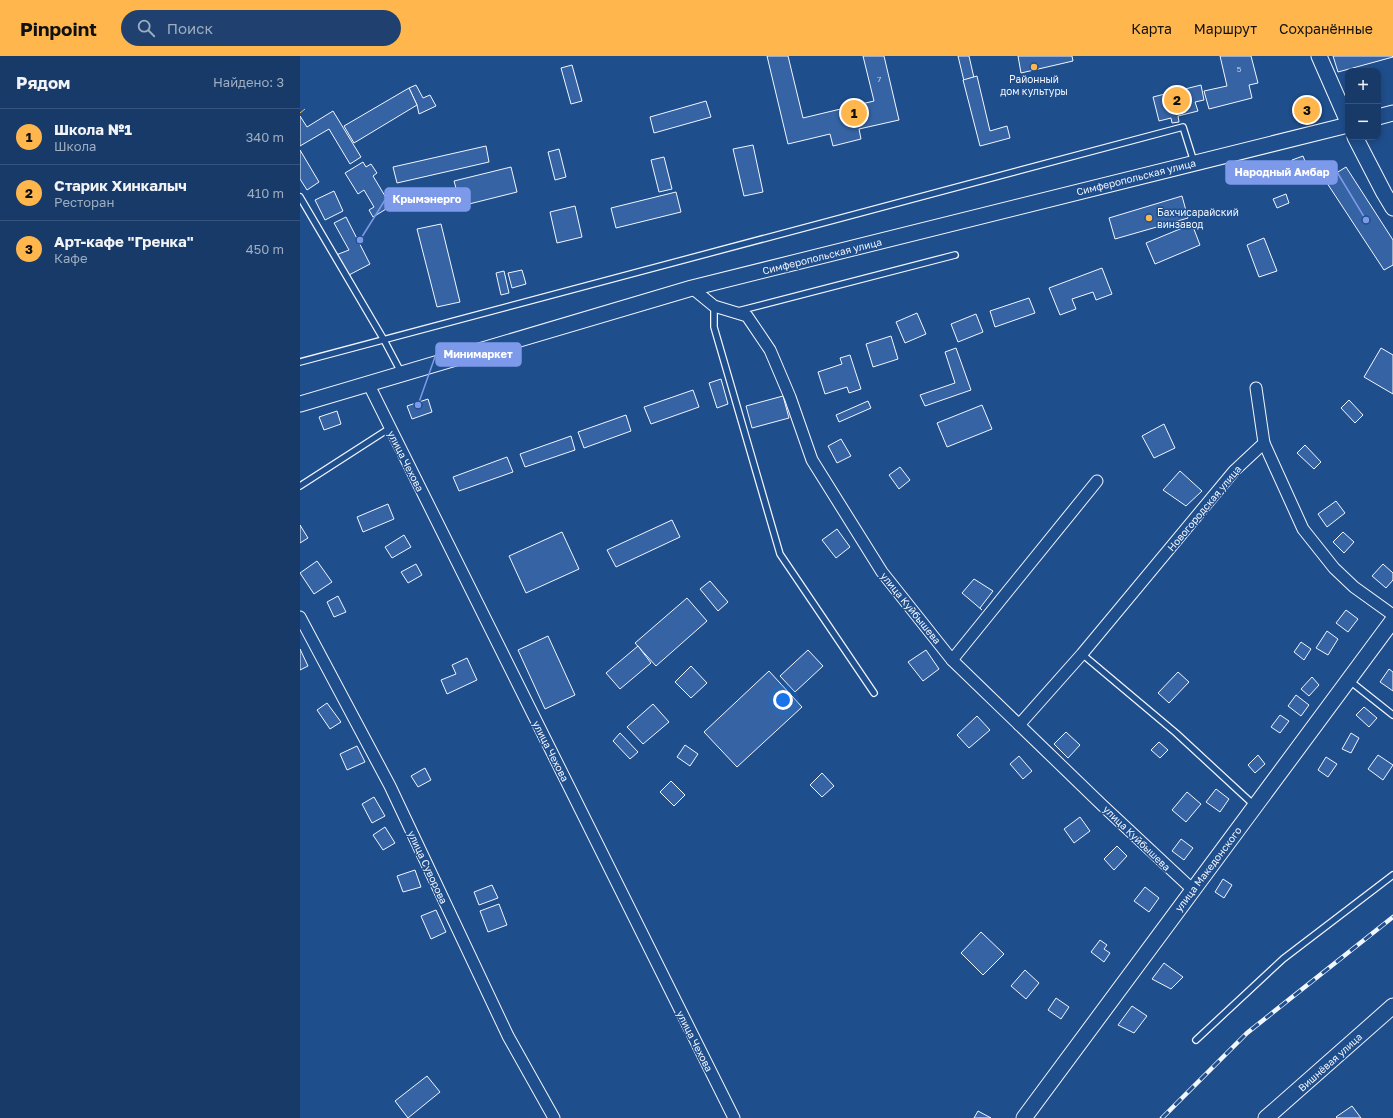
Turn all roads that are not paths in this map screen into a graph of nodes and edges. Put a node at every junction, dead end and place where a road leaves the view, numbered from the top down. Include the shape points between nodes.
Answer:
1 (1319, 56) edge
2 (1393, 113) edge
3 (1345, 116) edge
4 (1381, 116) edge
5 (1345, 124) edge
6 (1357, 140) edge
7 (1194, 162) junction
8 (300, 197) edge
9 (1393, 208) edge
10 (955, 255) dead end
11 (692, 288) junction
12 (714, 306) junction
13 (734, 312) junction
14 (384, 340) junction
15 (300, 362) edge
16 (402, 374) junction
17 (368, 383) junction
18 (1256, 388) dead end
19 (300, 404) edge
20 (390, 428) junction
21 (1264, 443) junction
22 (1097, 481) dead end
23 (300, 486) edge
24 (1393, 615) edge
25 (300, 617) edge
26 (1393, 620) edge
27 (1082, 654) junction
28 (952, 660) junction
29 (1348, 679) junction
30 (874, 693) dead end
31 (1393, 715) edge
32 (1019, 725) junction
33 (1255, 806) junction
34 (1393, 875) edge
35 (1192, 889) junction
36 (1393, 1006) edge
37 (1196, 1040) dead end
38 (554, 1118) edge
39 (734, 1118) edge
40 (1024, 1118) edge
41 (1266, 1118) edge

1 - 3 main road
2 - 4 main road
5 - 7 main road, Симферопольская улица
6 - 9 main road
7 - 11 main road, Симферопольская улица
7 - 14 lane via 1183,127
8 - 14 lane
10 - 13 lane
11 - 12 street, улица Куйбышева
11 - 16 main road, Симферопольская улица
12 - 13 street, улица Куйбышева
12 - 30 lane via 714,327 780,554
13 - 28 street, улица Куйбышева via 747,316 770,350 812,460 851,524 882,572
14 - 15 lane
14 - 16 lane
16 - 17 main road, Симферопольская улица
17 - 19 main road, Симферопольская улица
17 - 20 street, улица Чехова
18 - 21 street
20 - 23 lane
20 - 39 street, улица Чехова
21 - 24 street via 1293,510 1315,545 1354,587
21 - 27 street, Новогородская улица via 1234,471
22 - 28 street
25 - 38 street, улица Суворова via 390,786 508,1036
26 - 29 main road, улица Македонского
27 - 32 street, Новогородская улица
27 - 33 lane via 1176,733
28 - 32 street, улица Куйбышева
29 - 31 lane
29 - 33 main road, улица Македонского
32 - 35 street, улица Куйбышева
33 - 35 main road, улица Македонского
34 - 37 lane via 1283,959
35 - 40 main road, улица Македонского
36 - 41 main road, Вишнёвая улица

